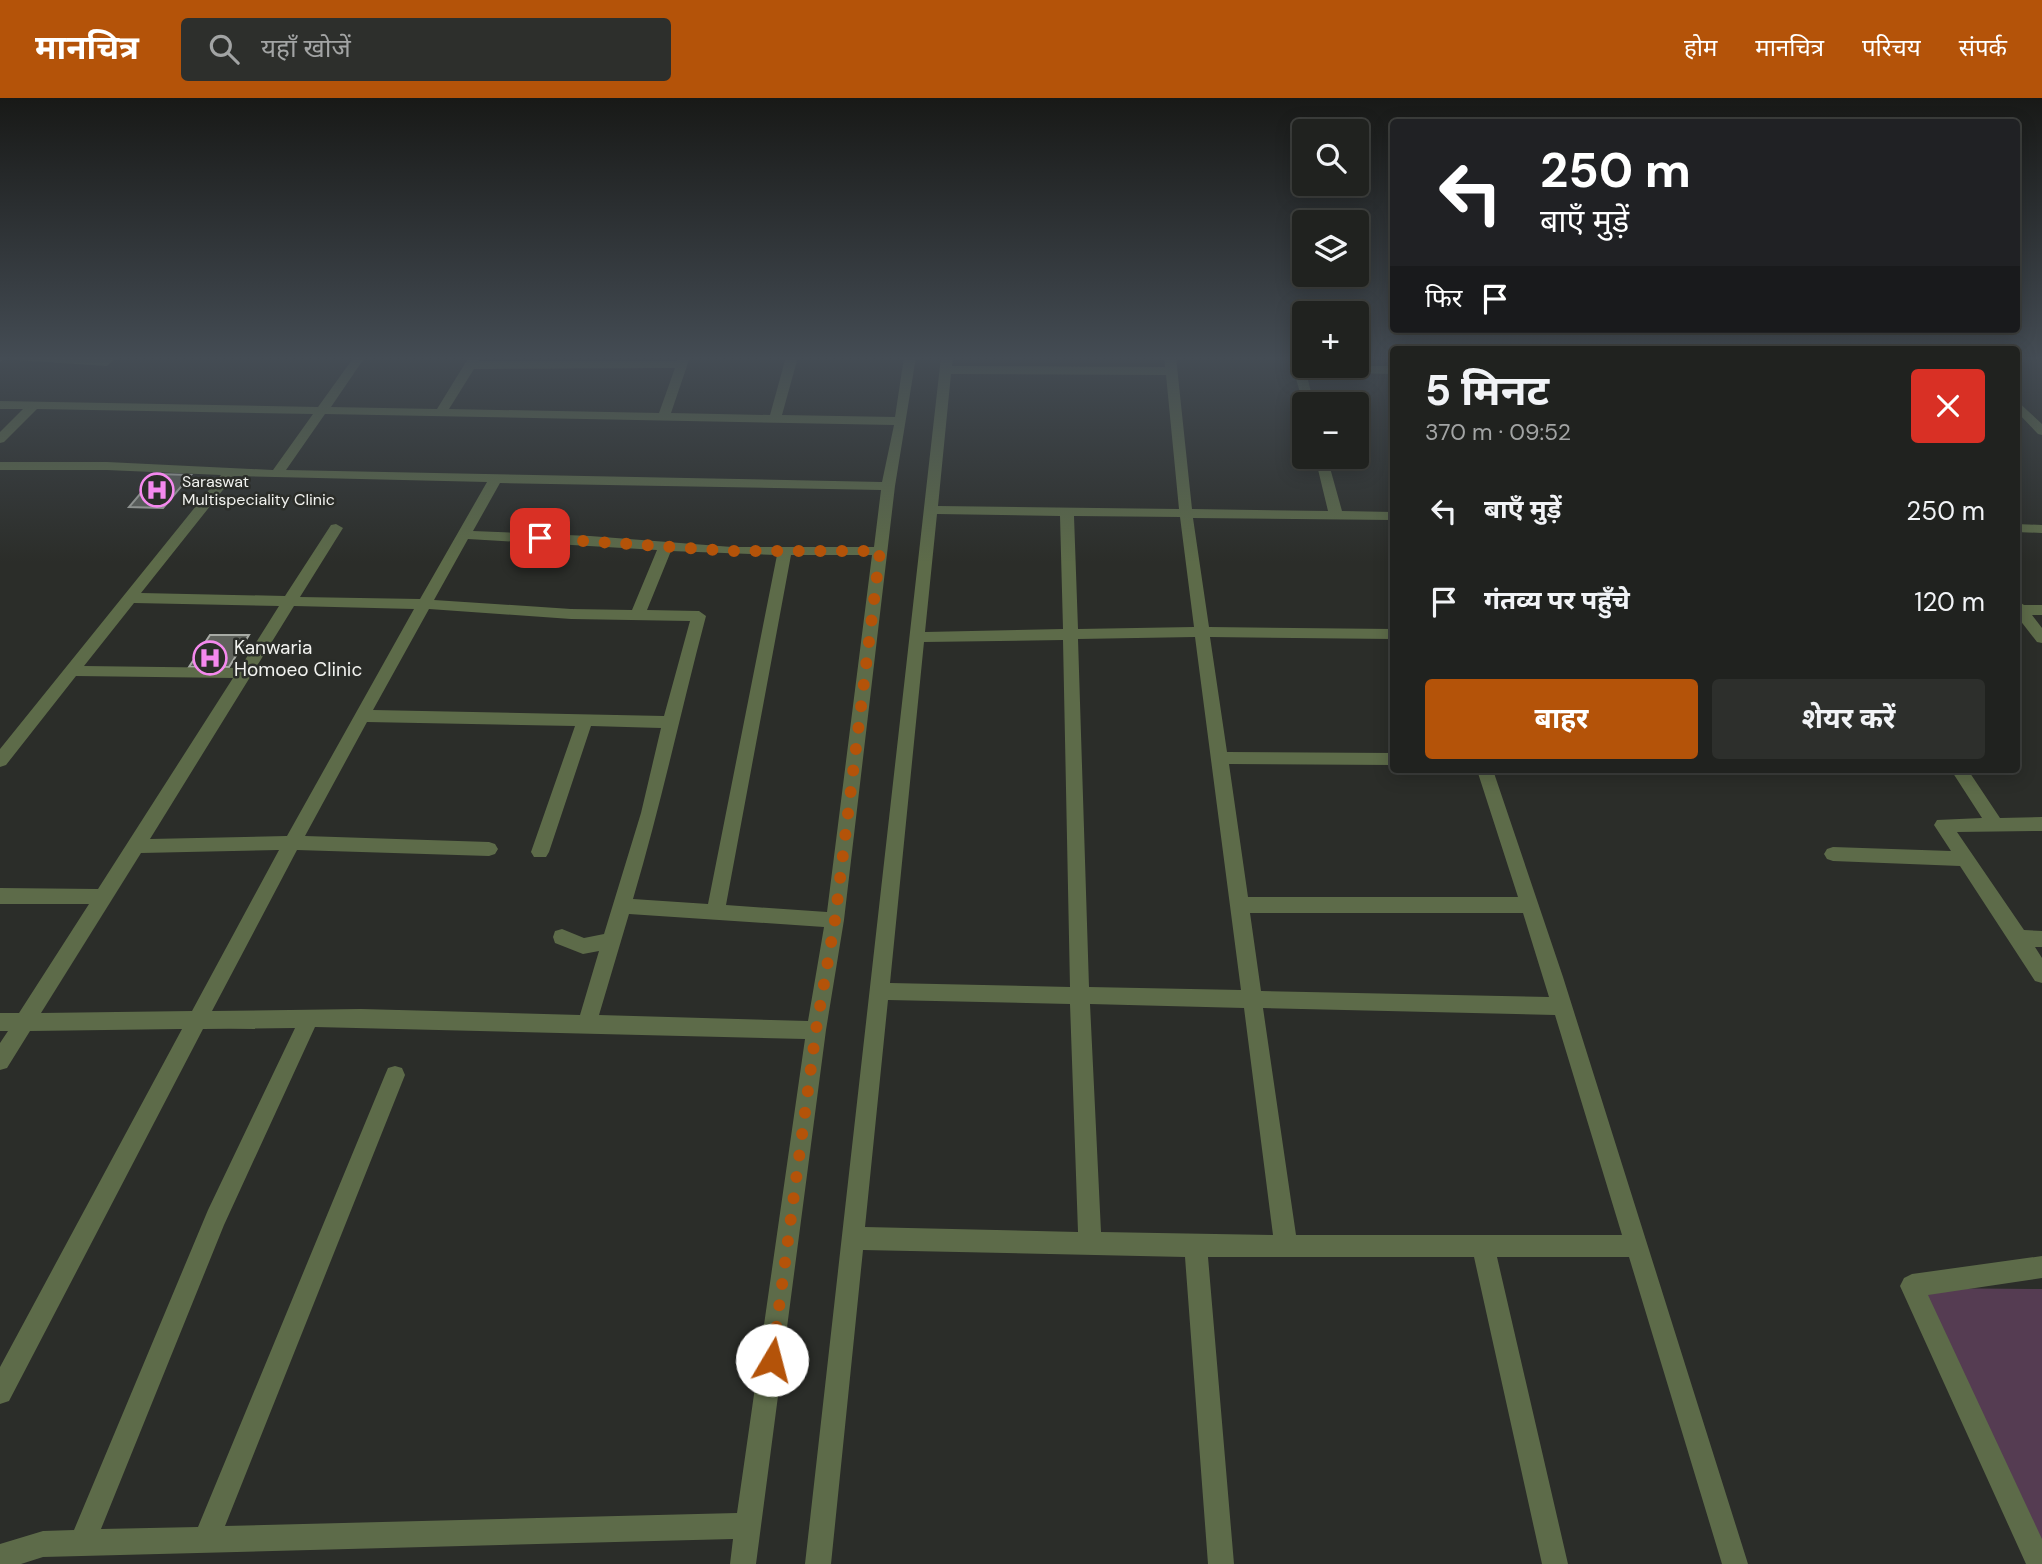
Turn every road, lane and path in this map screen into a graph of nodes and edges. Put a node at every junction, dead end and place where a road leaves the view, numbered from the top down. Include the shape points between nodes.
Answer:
1 (14, 425) edge
2 (311, 425) edge
3 (900, 425) edge
4 (940, 425) edge
5 (1177, 425) edge
6 (0, 439) edge
7 (0, 466) edge
8 (1324, 469) edge
9 (230, 472) junction
10 (277, 474) junction
11 (496, 478) junction
12 (888, 486) junction
13 (930, 510) junction
14 (1067, 512) junction
15 (1186, 513) junction
16 (1336, 515) junction
17 (1390, 516) edge
18 (336, 528) dead end
19 (2020, 528) edge
20 (2042, 529) edge
21 (464, 535) junction
22 (666, 545) junction
23 (785, 551) junction
24 (880, 551) junction
25 (131, 598) junction
26 (290, 600) junction
27 (423, 604) junction
28 (2020, 607) edge
29 (2020, 610) edge
30 (2042, 610) edge
31 (637, 616) junction
32 (1203, 632) junction
33 (1390, 634) edge
34 (1070, 635) junction
35 (916, 636) junction
36 (2042, 638) edge
37 (74, 671) junction
38 (244, 673) junction
39 (361, 716) junction
40 (586, 719) junction
41 (670, 722) junction
42 (1220, 758) junction
43 (1390, 760) edge
44 (0, 761) edge
45 (1486, 773) edge
46 (1961, 773) edge
47 (1995, 824) junction
48 (2042, 824) edge
49 (293, 843) junction
50 (136, 846) junction
51 (489, 849) dead end
52 (540, 852) dead end
53 (1833, 854) dead end
54 (1965, 859) junction
55 (0, 896) edge
56 (104, 897) junction
57 (1240, 905) junction
58 (1530, 905) junction
59 (622, 906) junction
60 (715, 913) junction
61 (835, 920) junction
62 (562, 937) dead end
63 (2020, 938) junction
64 (2042, 939) edge
65 (612, 941) junction
66 (2042, 975) edge
67 (879, 992) junction
68 (1080, 997) junction
69 (1253, 1001) junction
70 (1562, 1006) junction
71 (309, 1019) junction
72 (196, 1021) junction
73 (0, 1022) edge
74 (24, 1023) junction
75 (587, 1024) junction
76 (816, 1030) junction
77 (0, 1060) edge
78 (396, 1075) dead end
79 (852, 1238) junction
80 (1090, 1244) junction
81 (1196, 1246) junction
82 (1286, 1246) junction
83 (1483, 1246) junction
84 (1636, 1246) junction
85 (2042, 1268) edge
86 (0, 1392) edge
87 (750, 1526) junction
88 (206, 1540) junction
89 (82, 1543) junction
90 (0, 1557) edge
91 (743, 1564) edge
92 (818, 1564) edge
93 (1221, 1564) edge
94 (1555, 1564) edge
95 (1735, 1564) edge
96 (2040, 1564) edge

1 - 6 street
2 - 10 street
3 - 12 street
4 - 13 street
5 - 15 street
7 - 9 street
8 - 16 street
9 - 10 street
9 - 25 street
10 - 11 street
11 - 12 street
11 - 21 street
12 - 24 street
13 - 14 street
13 - 35 street
14 - 15 street
14 - 34 street
15 - 16 street
15 - 32 street
16 - 17 street
18 - 26 street
19 - 20 street
21 - 22 street
21 - 27 street
22 - 23 street
22 - 31 street
23 - 24 street
23 - 60 street
24 - 61 street
25 - 26 street
25 - 37 street
26 - 27 street
26 - 38 street
27 - 31 street
27 - 39 street
28 - 30 street
29 - 36 street
31 - 41 street via 699,616
32 - 33 street
32 - 34 street
32 - 42 street
34 - 35 street
34 - 68 street
35 - 67 street
37 - 38 street
37 - 44 street
38 - 50 street
39 - 40 street
39 - 49 street
40 - 41 street
40 - 52 street
41 - 59 street via 650,813
42 - 43 street
42 - 57 street
45 - 58 street
46 - 47 street
47 - 48 street
47 - 54 street via 1943,825
49 - 50 street
49 - 51 street
49 - 72 street
50 - 56 street
53 - 54 street
54 - 63 street
55 - 56 street
56 - 74 street
57 - 58 street
57 - 69 street
58 - 70 street
59 - 60 street
59 - 65 street
60 - 61 street
61 - 76 street
62 - 65 street via 583,946
63 - 64 street
63 - 66 street
65 - 75 street
67 - 68 street
67 - 79 street
68 - 69 street
68 - 80 street
69 - 70 street
69 - 82 street
70 - 84 street
71 - 72 street
71 - 75 street
71 - 89 street via 216,1218
72 - 74 street
72 - 86 street
73 - 74 street
74 - 77 street
75 - 76 street
76 - 87 street
78 - 88 street
79 - 80 street
79 - 92 street
80 - 81 street
81 - 82 street
81 - 93 street
82 - 83 street
83 - 84 street
83 - 94 street
84 - 95 street
85 - 96 street via 1912,1286
87 - 88 street
87 - 91 street
88 - 89 street
89 - 90 street via 43,1544

